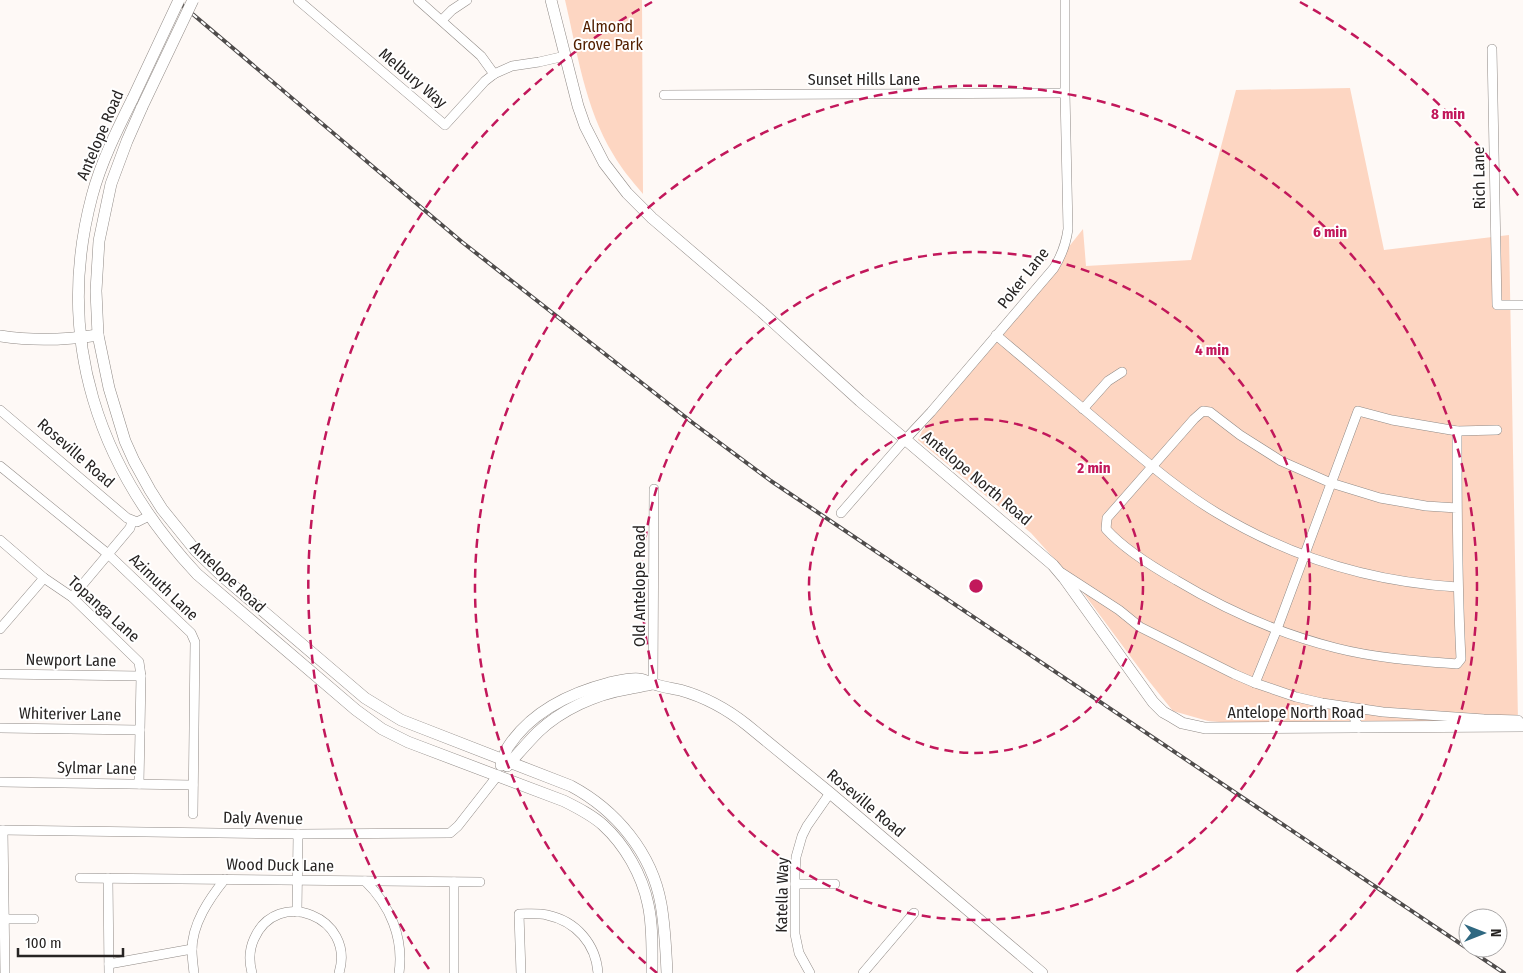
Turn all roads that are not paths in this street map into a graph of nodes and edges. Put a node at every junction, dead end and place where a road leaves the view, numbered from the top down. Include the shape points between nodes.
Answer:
1 (179, 0) edge
2 (193, 0) edge
3 (298, 0) edge
4 (418, 0) edge
5 (467, 0) edge
6 (551, 0) edge
7 (1065, 0) edge
8 (442, 20) junction
9 (1492, 49) dead end
10 (565, 56) junction
11 (494, 74) junction
12 (1065, 92) junction
13 (664, 95) dead end
14 (1523, 305) edge
15 (98, 335) junction
16 (0, 336) edge
17 (996, 336) junction
18 (81, 338) junction
19 (1122, 372) dead end
20 (1083, 409) junction
21 (0, 410) edge
22 (1498, 430) dead end
23 (1457, 431) junction
24 (906, 439) junction
25 (0, 466) edge
26 (1152, 468) junction
27 (1331, 483) junction
28 (654, 489) dead end
29 (1457, 508) junction
30 (841, 513) dead end
31 (149, 516) junction
32 (132, 521) junction
33 (1, 543) edge
34 (196, 551) junction
35 (108, 554) junction
36 (1303, 556) junction
37 (1056, 569) junction
38 (193, 570) junction
39 (44, 578) junction
40 (1458, 587) junction
41 (72, 597) junction
42 (250, 600) junction
43 (246, 616) junction
44 (0, 629) edge
45 (1277, 629) junction
46 (297, 640) junction
47 (0, 674) edge
48 (141, 676) junction
49 (653, 684) junction
50 (1255, 684) junction
51 (1349, 707) junction
52 (1523, 726) edge
53 (0, 728) edge
54 (1360, 728) junction
55 (140, 730) junction
56 (507, 761) junction
57 (498, 775) junction
58 (0, 782) edge
59 (139, 784) junction
60 (193, 784) junction
61 (830, 793) junction
62 (192, 814) dead end
63 (2, 830) edge
64 (298, 834) junction
65 (80, 878) dead end
66 (108, 878) junction
67 (225, 880) junction
68 (297, 880) junction
69 (365, 881) junction
70 (454, 882) junction
71 (480, 882) dead end
72 (795, 884) junction
73 (835, 884) dead end
74 (297, 912) junction
75 (914, 913) dead end
76 (34, 918) dead end
77 (5, 919) junction
78 (192, 949) junction
79 (109, 969) edge
80 (6, 973) edge
81 (194, 973) edge
82 (252, 973) edge
83 (339, 973) edge
84 (399, 973) edge
85 (454, 973) edge
86 (521, 973) edge
87 (598, 973) edge
88 (652, 973) edge
89 (667, 973) edge
90 (810, 973) edge
91 (863, 973) edge
92 (1042, 973) edge

1 - 18 main road, Antelope Road, bridge via 94,188 79,274
2 - 15 main road, Antelope Road, bridge via 117,164 98,256
3 - 11 street, Melbury Way via 445,124
4 - 8 street
5 - 8 street
6 - 10 main road, Antelope North Road
7 - 12 street, Poker Lane
8 - 11 street via 482,56
9 - 14 street, Rich Lane via 1496,305
10 - 11 street, Melbury Way via 512,66
10 - 24 main road, Antelope North Road via 585,126 604,163 627,194
12 - 13 street, Sunset Hills Lane
12 - 17 street, Poker Lane via 1068,229 1063,252 1054,268
15 - 18 main road
15 - 34 main road, Antelope Road via 116,412 134,461 162,509
16 - 18 main road
17 - 20 street
17 - 24 street, Poker Lane
18 - 31 main road, Antelope Road via 87,376 104,432 124,477
19 - 20 street via 1108,381
20 - 26 street
21 - 32 street, Roseville Road
22 - 23 street
23 - 27 street via 1392,420 1358,410
23 - 29 street
24 - 30 street, Poker Lane
24 - 37 main road, Antelope North Road
25 - 35 street, Azimuth Lane
26 - 27 street via 1202,411 1210,412 1240,436 1281,461
26 - 36 street via 1216,512
26 - 45 street via 1107,518 1106,528 1114,538 1162,573 1218,604
27 - 29 street via 1388,499
27 - 36 street
28 - 49 street, Old Antelope Road
29 - 40 street
31 - 32 street
31 - 34 main road via 158,516 186,549
31 - 38 main road, Antelope Road
32 - 35 street
33 - 39 street, Topanga Lane
34 - 42 main road, Antelope Road
35 - 41 street
35 - 60 street, Azimuth Lane via 194,637
36 - 40 street via 1382,578
36 - 45 street
37 - 50 street via 1119,610 1140,628
37 - 54 main road, Antelope North Road via 1144,690 1162,712 1182,723 1205,728
38 - 42 main road via 207,571 239,598
38 - 43 main road, Antelope Road
39 - 41 street, Topanga Lane
39 - 44 street
40 - 45 street via 1461,659 1457,664 1338,649
41 - 48 street, Topanga Lane via 136,658
42 - 46 main road, Antelope Road
43 - 46 main road via 254,612 287,638
43 - 57 main road, Antelope Road via 382,730
45 - 50 street
46 - 56 main road, Antelope Road via 365,698 390,714
47 - 48 street, Newport Lane
48 - 55 street, Topanga Lane
49 - 56 main road, Roseville Road via 580,704 538,732
49 - 61 main road, Roseville Road via 695,695 734,715
50 - 51 street via 1304,699
51 - 52 street via 1393,713 1518,720
51 - 54 street
52 - 54 main road, Antelope North Road
53 - 55 street, Whiteriver Lane
55 - 59 street, Topanga Lane
56 - 57 main road, Roseville Road
56 - 89 main road, Antelope Road via 582,792 612,815 629,835 645,858 661,902
57 - 64 street, Daly Avenue via 450,833
57 - 88 main road, Antelope Road via 575,806 604,826 619,844 634,865 648,905
58 - 59 street, Sylmar Lane
59 - 60 street, Sylmar Lane
60 - 62 street, Azimuth Lane
61 - 72 street, Katella Way via 812,816 802,836 796,857
61 - 92 main road, Roseville Road
63 - 64 street, Daly Avenue
63 - 77 street
64 - 68 street
65 - 66 street, Wood Duck Lane
66 - 67 street, Wood Duck Lane
66 - 79 street
67 - 68 street, Wood Duck Lane
67 - 78 street via 202,912
68 - 69 street, Wood Duck Lane
68 - 74 street
69 - 70 street, Wood Duck Lane
69 - 84 street via 386,906 396,928
70 - 71 street, Wood Duck Lane
70 - 85 street
72 - 73 street
72 - 90 street, Katella Way via 796,944
74 - 82 street via 272,918 260,929 250,953
74 - 83 street via 321,919 333,931 342,955
75 - 91 street
76 - 77 street
77 - 80 street
78 - 79 street
78 - 81 street
86 - 87 street via 519,914 545,914 570,924 592,949

